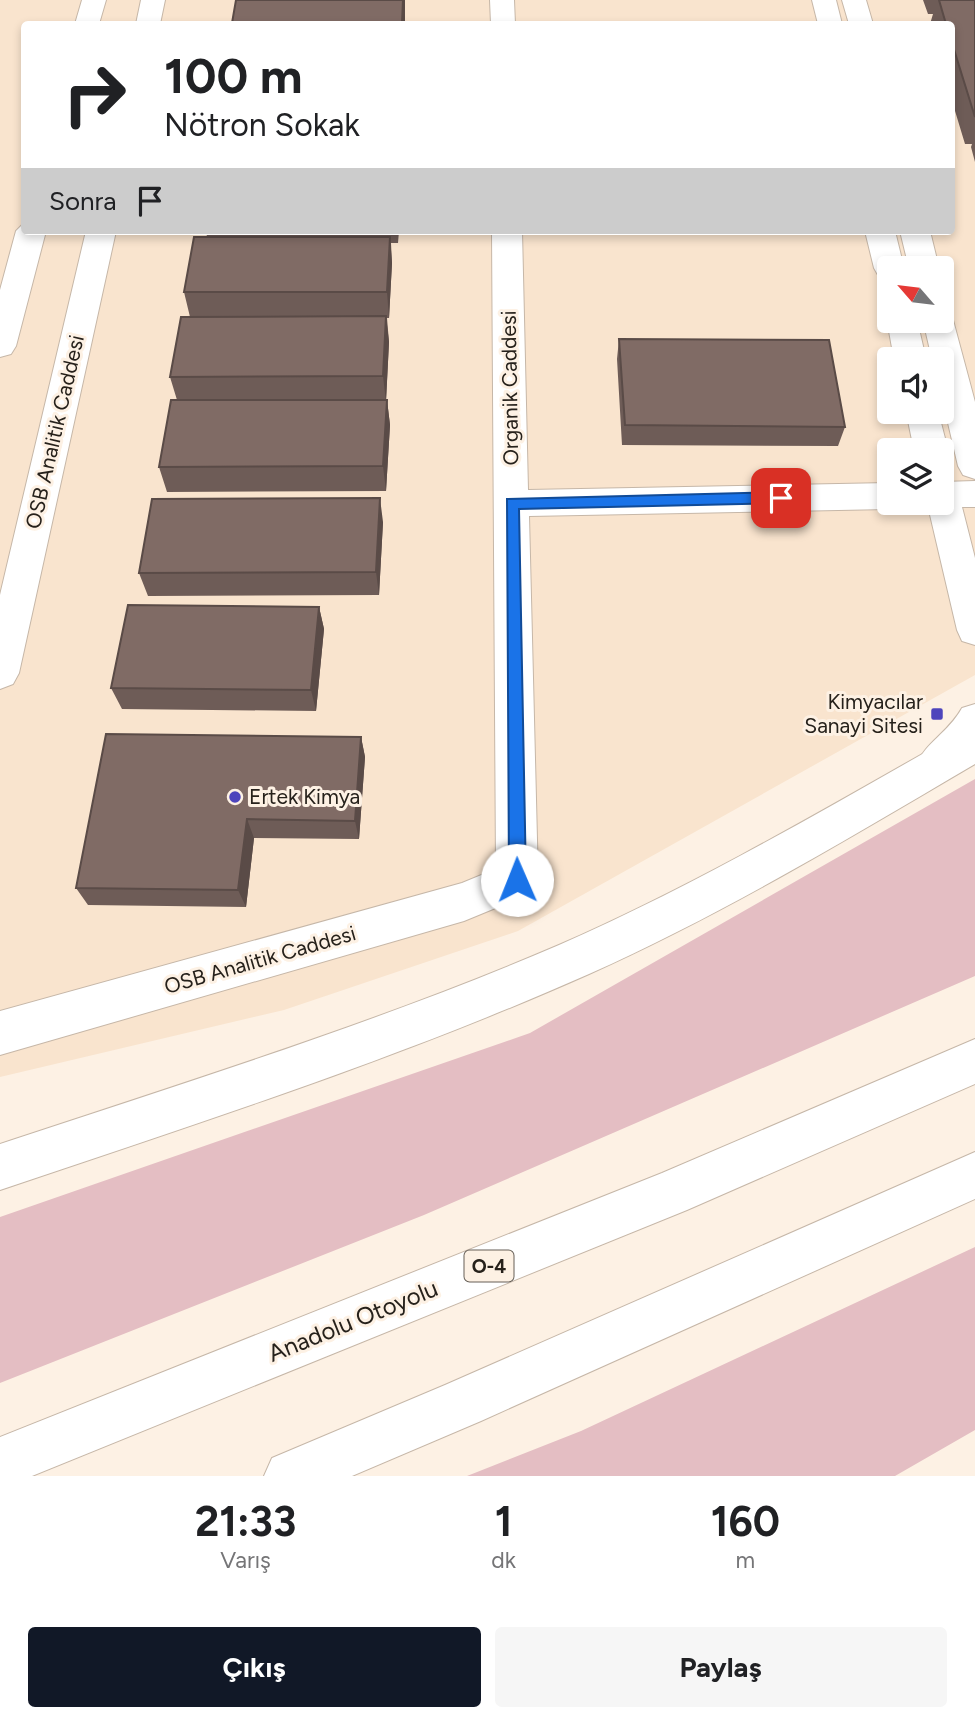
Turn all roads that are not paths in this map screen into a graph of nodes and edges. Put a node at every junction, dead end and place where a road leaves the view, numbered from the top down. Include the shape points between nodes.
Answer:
1 (94, 0) edge
2 (153, 0) edge
3 (502, 0) edge
4 (824, 0) edge
5 (854, 0) edge
6 (88, 21) edge
7 (149, 21) edge
8 (503, 21) edge
9 (829, 21) edge
10 (861, 21) edge
11 (30, 235) edge
12 (100, 235) edge
13 (507, 235) edge
14 (881, 235) edge
15 (916, 235) edge
16 (886, 256) edge
17 (921, 256) edge
18 (941, 333) edge
19 (0, 346) edge
20 (975, 466) edge
21 (975, 494) edge
22 (954, 495) edge
23 (877, 496) edge
24 (512, 503) junction
25 (947, 515) edge
26 (975, 631) edge
27 (0, 673) edge
28 (975, 720) edge
29 (975, 744) edge
30 (929, 770) junction
31 (517, 880) joint
32 (0, 1033) edge
33 (975, 1061) edge
34 (0, 1167) edge
35 (975, 1175) edge
36 (0, 1463) edge
37 (290, 1476) edge

1 - 6 main road
2 - 7 main road
3 - 8 main road
4 - 9 main road
5 - 10 main road
11 - 19 main road
12 - 27 main road, OSB Analitik Caddesi
13 - 24 main road, Organik Caddesi
14 - 16 main road
15 - 17 main road
18 - 20 main road
21 - 22 main road
23 - 24 main road
24 - 31 main road, Organik Caddesi
25 - 26 main road
28 - 30 main road via 965,738
29 - 30 main road
30 - 34 main road via 725,885 575,958 377,1040
31 - 32 main road, OSB Analitik Caddesi via 464,902
33 - 36 main road, Anadolu Otoyolu / O-4 via 670,1193
35 - 37 main road

